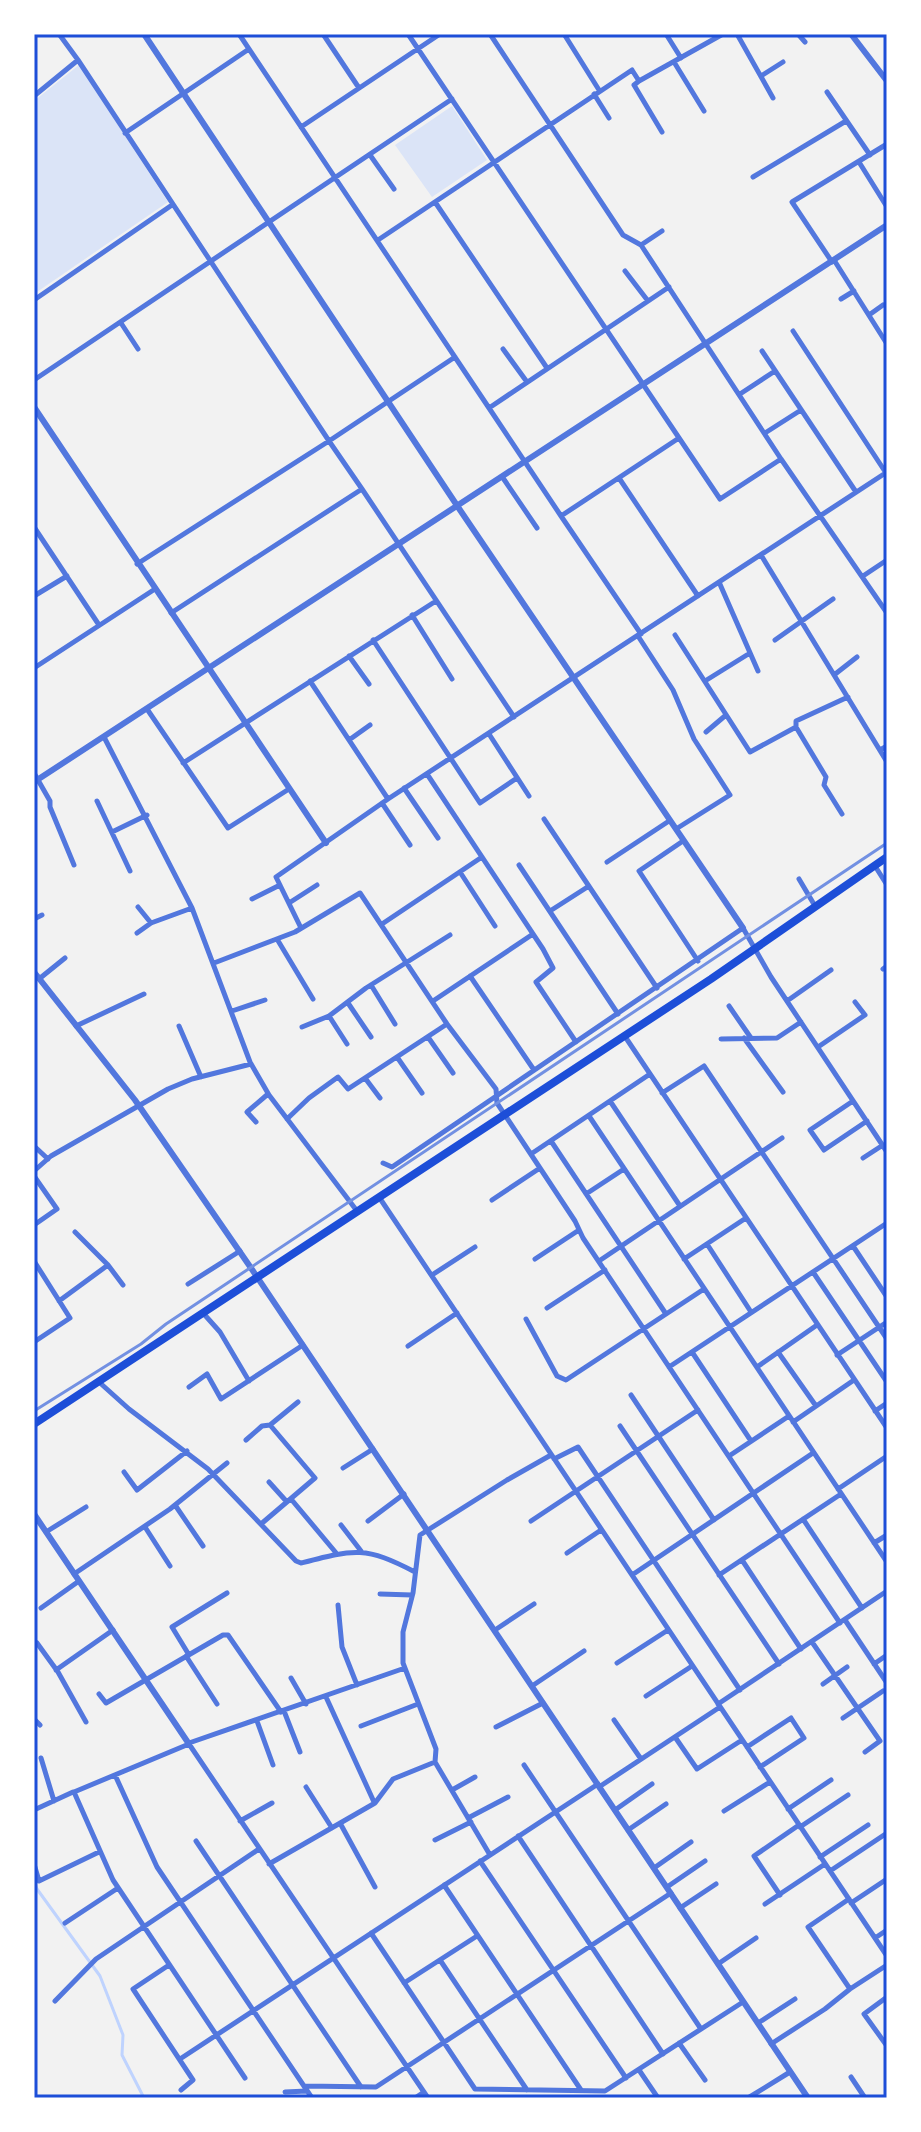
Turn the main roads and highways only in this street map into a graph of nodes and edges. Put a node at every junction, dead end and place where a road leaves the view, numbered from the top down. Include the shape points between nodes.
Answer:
1 (887, 857) edge
2 (34, 1424) edge

1 - 2 main road

